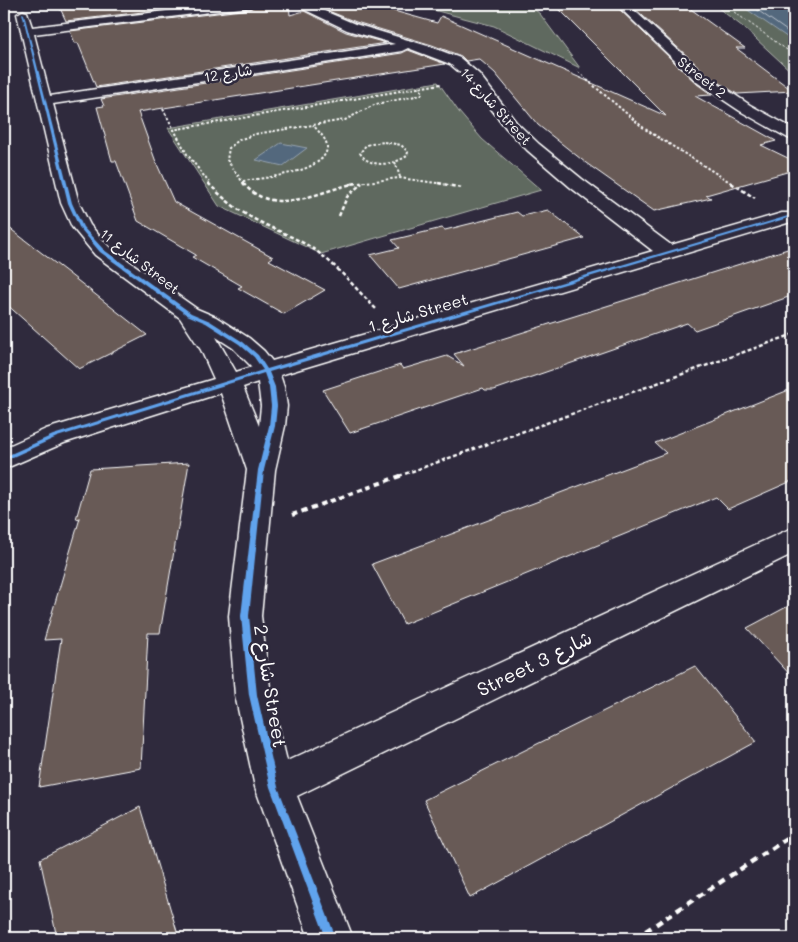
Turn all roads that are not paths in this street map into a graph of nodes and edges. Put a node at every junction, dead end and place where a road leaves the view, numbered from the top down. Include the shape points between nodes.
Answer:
1 (250, 4) edge
2 (299, 4) edge
3 (621, 4) edge
4 (23, 14) dead end
5 (28, 32) junction
6 (411, 46) junction
7 (45, 101) junction
8 (794, 121) edge
9 (772, 122) junction
10 (794, 134) edge
11 (789, 217) road end
12 (669, 253) junction
13 (189, 314) junction
14 (266, 371) junction
15 (227, 383) junction
16 (10, 451) edge
17 (261, 470) junction
18 (4, 471) edge
19 (794, 539) edge
20 (274, 787) junction
21 (332, 938) edge

1 - 5 street
2 - 6 street, شارع 14 Street via 351,27
3 - 9 street, Street 2 via 696,74 722,94
4 - 5 street, شارع 11 Street
5 - 7 street, شارع 11 Street
6 - 7 street, شارع 12
6 - 12 street, شارع 14 Street via 456,61 474,77 511,125 533,147
7 - 13 street, شارع 11 Street via 70,203 81,227 102,251
8 - 9 street
9 - 10 street, Street 2
11 - 12 street, شارع 1 Street
12 - 14 street, شارع 1 Street
13 - 14 street, شارع 11 Street via 241,343 256,356
13 - 15 street, شارع 11 Street via 206,339
14 - 15 street, شارع 1 Street
14 - 17 street, شارع 2 Street via 274,406
15 - 16 street, شارع 1 Street
15 - 17 street, شارع 2 Street via 249,431
16 - 18 street
17 - 20 street, شارع 2 Street via 245,616 253,695
19 - 20 street, Street شارع 3
20 - 21 street, شارع 2 Street

